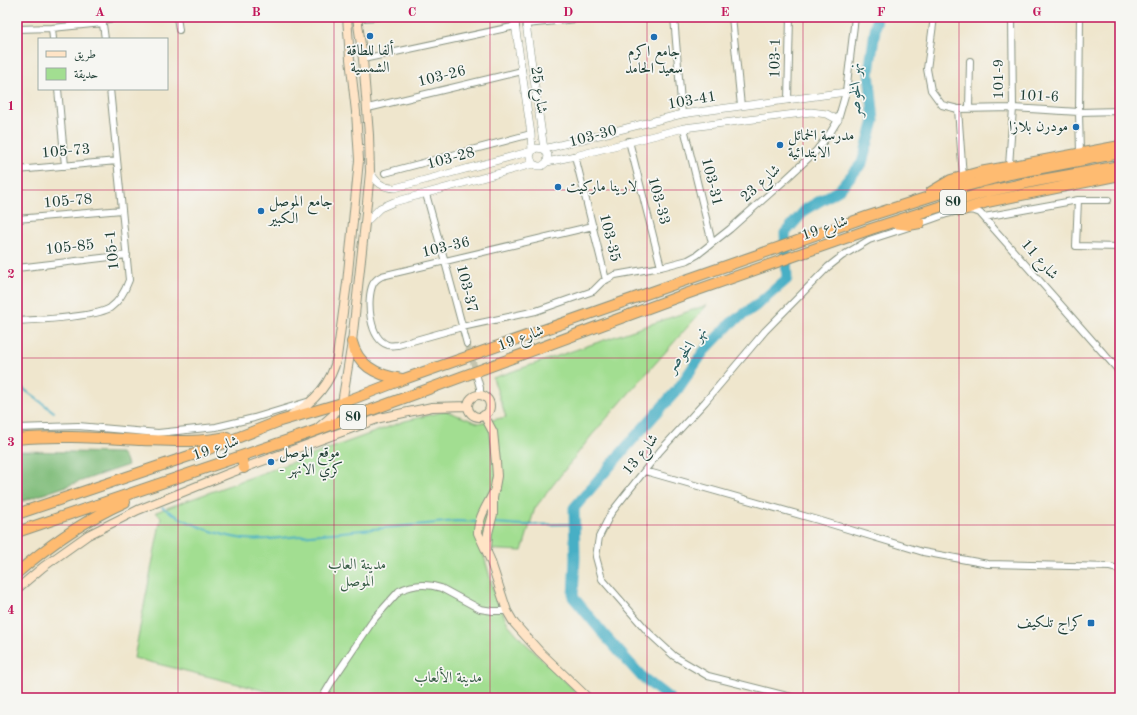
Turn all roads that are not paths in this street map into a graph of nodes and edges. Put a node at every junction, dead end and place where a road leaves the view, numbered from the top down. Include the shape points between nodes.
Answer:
1 (121, 17) edge
2 (177, 17) edge
3 (347, 17) edge
4 (378, 17) edge
5 (514, 17) edge
6 (597, 17) edge
7 (674, 17) edge
8 (732, 17) edge
9 (790, 17) edge
10 (855, 17) edge
11 (934, 17) edge
12 (1012, 17) edge
13 (1080, 17) edge
14 (357, 18) edge
15 (555, 19) edge
16 (103, 20) edge
17 (526, 21) edge
18 (516, 26) junction
19 (52, 28) junction
20 (17, 29) edge
21 (179, 30) dead end
22 (53, 38) edge
23 (105, 38) edge
24 (363, 59) junction
25 (970, 61) dead end
26 (522, 71) junction
27 (58, 90) edge
28 (110, 90) edge
29 (846, 92) junction
30 (788, 100) junction
31 (766, 103) junction
32 (741, 106) junction
33 (368, 108) junction
34 (1012, 108) junction
35 (958, 109) junction
36 (969, 109) junction
37 (1120, 111) edge
38 (1079, 112) junction
39 (682, 114) junction
40 (767, 117) junction
41 (838, 120) junction
42 (684, 128) junction
43 (531, 134) junction
44 (629, 142) junction
45 (1120, 146) edge
46 (544, 149) junction
47 (532, 151) junction
48 (1080, 153) junction
49 (1120, 153) edge
50 (575, 156) junction
51 (117, 161) junction
52 (547, 162) junction
53 (533, 164) junction
54 (17, 166) edge
55 (65, 166) junction
56 (1009, 166) junction
57 (1120, 166) edge
58 (17, 170) edge
59 (370, 172) junction
60 (385, 173) dead end
61 (1120, 174) edge
62 (963, 177) junction
63 (426, 194) junction
64 (1078, 200) junction
65 (1108, 200) dead end
66 (916, 201) junction
67 (122, 210) junction
68 (960, 210) junction
69 (984, 217) junction
70 (17, 219) edge
71 (366, 223) junction
72 (920, 223) junction
73 (884, 224) junction
74 (593, 226) junction
75 (712, 243) junction
76 (1120, 247) edge
77 (127, 255) junction
78 (445, 262) junction
79 (662, 267) junction
80 (17, 268) edge
81 (606, 280) junction
82 (17, 322) edge
83 (462, 327) junction
84 (352, 342) junction
85 (467, 344) tunnel mouth
86 (388, 345) joint
87 (335, 367) junction
88 (348, 371) junction
89 (1120, 372) edge
90 (478, 377) tunnel mouth
91 (404, 379) junction
92 (480, 395) junction
93 (312, 400) junction
94 (342, 403) junction
95 (468, 406) junction
96 (484, 415) junction
97 (280, 421) junction
98 (17, 428) edge
99 (255, 430) junction
100 (309, 433) junction
101 (17, 439) edge
102 (241, 456) junction
103 (244, 468) junction
104 (645, 471) junction
105 (166, 482) junction
106 (495, 489) junction
107 (17, 514) edge
108 (17, 532) edge
109 (488, 554) junction
110 (1120, 563) edge
111 (1110, 567) junction
112 (1120, 571) edge
113 (17, 573) edge
114 (17, 589) edge
115 (507, 611) junction
116 (322, 698) edge
117 (588, 698) edge
118 (795, 698) edge

1 - 16 street
2 - 21 street
3 - 87 main road via 358,160 347,283
4 - 14 street
5 - 18 street, شارع 25
6 - 15 street
7 - 39 street
8 - 32 street
9 - 30 street, 103-1
10 - 29 street, شارع 23
11 - 35 street via 927,69 931,90 942,105
12 - 34 street, 101-9
13 - 38 street
14 - 24 main road
15 - 17 street
16 - 19 street
16 - 23 street
17 - 46 street, شارع 25
18 - 24 street
18 - 26 street, شارع 25
19 - 20 street
19 - 22 street
24 - 33 main road
25 - 36 street
26 - 33 street, 103-26
26 - 43 street, شارع 25
27 - 55 street
28 - 51 street, 105-1
29 - 30 street, 103-41
29 - 41 street, شارع 23
30 - 31 street, 103-41
31 - 32 street, 103-41
31 - 40 street
32 - 39 street, 103-41
33 - 59 main road
34 - 36 street, 101-6
34 - 38 street, 101-6
34 - 56 street, 101-9
35 - 36 street, 101-6
35 - 62 street
37 - 38 street, 101-6
38 - 48 street
39 - 46 street, 103-41
40 - 41 street, 103-30 via 817,112
40 - 42 street, 103-30
41 - 75 street, شارع 23 via 816,151
42 - 44 street, 103-30
42 - 75 street, 103-31
43 - 47 street, شارع 25
43 - 60 street, 103-28
44 - 50 street, 103-30
44 - 79 street, 103-33
45 - 48 highway
46 - 47 street, 103-28
46 - 52 street, شارع 25 via 548,155
47 - 53 street, شارع 25 via 530,157
47 - 59 street, 103-28 via 395,188 379,184
48 - 56 highway
49 - 66 highway, شارع 19 / 80 via 1034,169
50 - 52 street, 103-30
50 - 74 street, 103-35
51 - 55 street, 105-73
51 - 67 street, 105-1
52 - 53 street, 103-30 via 540,166
53 - 63 street, 103-30
54 - 58 street
55 - 58 street, 105-73
56 - 62 highway
57 - 73 highway, شارع 19 / 80 via 985,192
59 - 71 main road
61 - 68 highway
62 - 66 highway via 946,183
63 - 71 street, 103-30 via 384,206
63 - 78 street, 103-37
64 - 65 street
64 - 69 street
64 - 76 street via 1076,246
66 - 91 highway, شارع 19 / 80
67 - 70 street, 105-78
67 - 77 street, 105-1
68 - 69 street, شارع 11 via 975,210
68 - 72 street, شارع 11
69 - 89 street, شارع 11
71 - 84 main road
72 - 73 highway
72 - 104 street, شارع 13 via 869,240 831,264 749,348
73 - 100 highway, شارع 19 / 80
74 - 78 street, 103-36
74 - 81 street, 103-35
75 - 79 street, شارع 23 via 692,258
77 - 80 street, 105-85
77 - 82 street, 105-1 via 129,280 123,295 109,308 90,314
78 - 83 street, 103-37
78 - 86 street, 103-36 via 382,276 375,282 371,290 371,319 378,337
79 - 81 street, شارع 23 via 625,273
81 - 83 street, شارع 23 via 593,291 536,311
83 - 85 street, 103-37
83 - 86 street, شارع 23 via 398,345
84 - 88 main road
84 - 91 highway via 358,357 370,369 386,376
87 - 88 main road
87 - 93 main road via 325,385
88 - 94 main road
90 - 92 street
91 - 94 highway, شارع 19 / 80
92 - 95 main road via 473,397
92 - 96 main road via 487,398 490,405
93 - 97 main road via 302,409
93 - 98 street via 216,427 158,433 78,426
94 - 97 highway, شارع 19 / 80
94 - 100 main road via 333,415
95 - 96 main road via 473,415
95 - 103 main road via 432,407 380,418
96 - 106 main road via 493,432 495,444
97 - 99 highway, شارع 19 / 80
99 - 101 highway via 219,438 188,441 51,436
99 - 107 highway, شارع 19 / 80 via 201,452
100 - 102 highway, شارع 19 / 80
102 - 103 highway
102 - 105 highway, شارع 19 / 80
103 - 114 main road via 138,510 88,535
104 - 111 street via 923,552 988,564
104 - 118 street, شارع 13 via 611,513 599,537 596,557 602,579 649,633 674,656 708,676
105 - 108 highway, شارع 19 / 80
105 - 113 highway via 81,525 52,543
106 - 109 main road via 488,533
106 - 109 main road via 482,512 478,528
109 - 115 main road
110 - 111 street
111 - 112 street
115 - 116 street via 480,609 434,586 422,584 404,588 374,619
115 - 117 main road via 522,633

